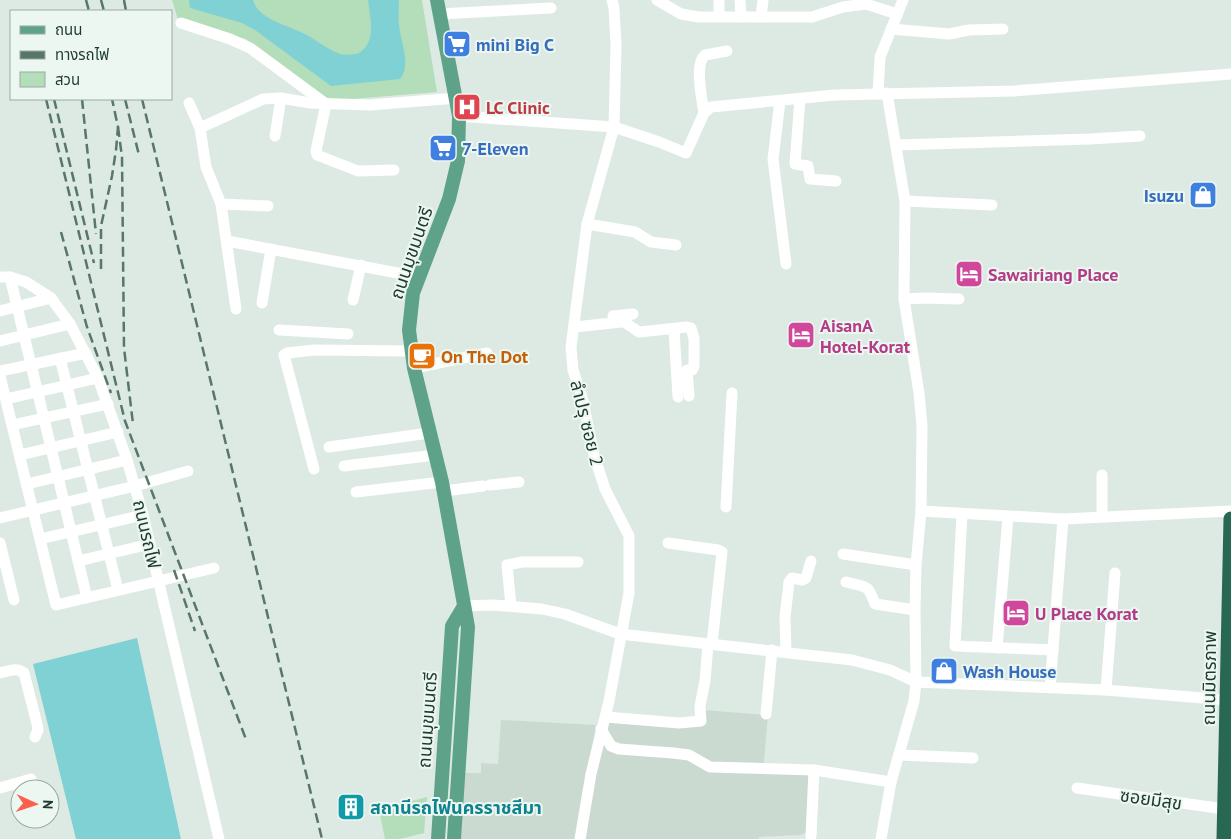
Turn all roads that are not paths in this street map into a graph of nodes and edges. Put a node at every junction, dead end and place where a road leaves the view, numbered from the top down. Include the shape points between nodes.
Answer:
1 (612, 0) edge
2 (657, 0) edge
3 (719, 0) edge
4 (740, 0) edge
5 (763, 0) edge
6 (903, 0) edge
7 (438, 7) edge
8 (551, 8) dead end
9 (896, 14) junction
10 (719, 16) junction
11 (741, 17) junction
12 (761, 17) junction
13 (181, 23) dead end
14 (891, 29) junction
15 (1003, 29) dead end
16 (726, 52) dead end
17 (1231, 74) edge
18 (883, 93) junction
19 (281, 98) junction
20 (457, 98) junction
21 (800, 98) junction
22 (780, 101) junction
23 (189, 103) dead end
24 (326, 104) junction
25 (704, 113) junction
26 (459, 116) junction
27 (614, 127) junction
28 (200, 128) junction
29 (275, 136) dead end
30 (1140, 136) dead end
31 (896, 145) junction
32 (394, 170) dead end
33 (836, 181) dead end
34 (905, 201) junction
35 (221, 204) junction
36 (992, 205) dead end
37 (268, 206) dead end
38 (588, 224) junction
39 (227, 241) junction
40 (676, 245) dead end
41 (271, 249) junction
42 (786, 264) dead end
43 (361, 265) junction
44 (5, 277) edge
45 (419, 277) junction
46 (51, 298) junction
47 (904, 299) junction
48 (959, 299) dead end
49 (353, 300) dead end
50 (262, 303) dead end
51 (17, 307) junction
52 (236, 309) dead end
53 (0, 311) edge
54 (633, 314) dead end
55 (575, 323) junction
56 (70, 324) junction
57 (674, 329) junction
58 (279, 330) dead end
59 (309, 332) junction
60 (348, 334) dead end
61 (24, 336) junction
62 (0, 341) edge
63 (314, 350) junction
64 (411, 351) junction
65 (86, 353) junction
66 (487, 353) dead end
67 (60, 358) junction
68 (31, 364) junction
69 (414, 368) junction
70 (0, 370) edge
71 (0, 376) edge
72 (98, 378) junction
73 (67, 385) junction
74 (38, 392) junction
75 (732, 393) dead end
76 (6, 399) junction
77 (108, 404) junction
78 (73, 412) junction
79 (44, 418) junction
80 (12, 425) junction
81 (118, 432) junction
82 (430, 433) junction
83 (81, 441) junction
84 (330, 447) dead end
85 (52, 448) junction
86 (20, 455) junction
87 (436, 455) junction
88 (127, 460) junction
89 (344, 466) dead end
90 (88, 469) junction
91 (314, 469) dead end
92 (188, 471) dead end
93 (1102, 475) dead end
94 (58, 476) junction
95 (519, 482) dead end
96 (27, 484) junction
97 (135, 486) junction
98 (443, 486) junction
99 (356, 492) dead end
100 (95, 496) junction
101 (65, 503) junction
102 (726, 507) dead end
103 (34, 510) junction
104 (921, 511) junction
105 (1231, 511) edge
106 (962, 514) junction
107 (143, 515) junction
108 (1102, 516) junction
109 (1008, 517) junction
110 (0, 518) edge
111 (1064, 519) junction
112 (1231, 519) edge
113 (102, 525) junction
114 (72, 532) junction
115 (40, 539) junction
116 (0, 543) edge
117 (668, 543) dead end
118 (150, 544) junction
119 (110, 554) junction
120 (843, 554) dead end
121 (78, 561) junction
122 (811, 561) dead end
123 (578, 562) dead end
124 (916, 565) junction
125 (214, 568) dead end
126 (1115, 573) dead end
127 (158, 581) junction
128 (846, 582) dead end
129 (118, 590) junction
130 (87, 598) junction
131 (14, 600) dead end
132 (464, 606) junction
133 (511, 606) junction
134 (915, 610) junction
135 (620, 634) junction
136 (710, 644) junction
137 (998, 648) junction
138 (772, 650) junction
139 (1053, 650) junction
140 (786, 652) junction
141 (0, 673) edge
142 (916, 682) junction
143 (1050, 688) junction
144 (1106, 690) junction
145 (1227, 700) junction
146 (766, 714) dead end
147 (606, 717) junction
148 (601, 729) junction
149 (35, 737) dead end
150 (899, 755) junction
151 (973, 758) dead end
152 (814, 770) junction
153 (891, 782) junction
154 (1077, 788) dead end
155 (1224, 809) junction
156 (809, 837) edge
157 (219, 839) edge
158 (438, 839) edge
159 (454, 839) edge
160 (580, 839) edge
161 (881, 839) edge
162 (1224, 839) edge

1 - 27 street, ลำปรุ ซอย 2 via 616,44
2 - 10 street via 681,14
3 - 10 street
4 - 11 street
5 - 12 street
6 - 9 street
7 - 8 street
7 - 20 main road, ถนนมุขมนตรี
9 - 12 street via 866,4 812,17
9 - 14 street
10 - 11 street
11 - 12 street
13 - 24 street via 250,48
14 - 15 street via 949,34
14 - 18 street via 880,57
16 - 25 street via 705,55 700,62
17 - 18 street via 1014,91
18 - 21 street
18 - 31 street
19 - 24 street
19 - 28 street via 263,100
19 - 29 street
20 - 24 street via 397,104
20 - 26 main road, ถนนมุขมนตรี
21 - 22 street
21 - 33 street via 795,164 808,166 810,179
22 - 25 street via 711,107
22 - 42 street via 773,159
23 - 28 street
24 - 32 street via 317,155 358,171
25 - 27 street via 686,154
26 - 27 street
26 - 45 main road, ถนนมุขมนตรี via 454,181
27 - 38 street, ลำปรุ ซอย 2
28 - 35 street via 206,167
30 - 31 street
31 - 34 street
34 - 36 street
34 - 47 street
35 - 37 street
35 - 39 street
38 - 40 street via 636,232 651,242
38 - 55 street, ลำปรุ ซอย 2
39 - 41 street
39 - 52 street
41 - 43 street
41 - 50 street
43 - 45 street
43 - 49 street
44 - 46 street, ถนนรถไฟ via 26,282
44 - 51 street
45 - 64 main road, ถนนมุขมนตรี via 410,309
46 - 51 street
46 - 56 street, ถนนรถไฟ
47 - 48 street
47 - 104 street via 920,393
51 - 53 street
51 - 61 street
54 - 55 street
55 - 57 street via 624,322 639,332
55 - 135 street, ลำปรุ ซอย 2 via 571,347 573,370 594,455 605,489 629,536 629,594
56 - 61 street
56 - 65 street, ถนนรถไฟ
57 - 57 street via 687,327 693,332 694,366 688,370 683,397
58 - 59 street
59 - 60 street
59 - 63 street
61 - 62 street
61 - 68 street
63 - 64 street
63 - 91 street via 287,353 283,358
64 - 69 main road, ถนนมุขมนตรี
65 - 67 street
65 - 72 street, ถนนรถไฟ
66 - 69 street
67 - 68 street
67 - 73 street
68 - 70 street
68 - 74 street
69 - 82 main road, ถนนมุขมนตรี
71 - 76 street
72 - 73 street
72 - 77 street, ถนนรถไฟ
73 - 74 street
73 - 78 street
74 - 76 street
74 - 79 street
75 - 102 street
76 - 80 street
77 - 78 street
77 - 81 street, ถนนรถไฟ
78 - 79 street
78 - 83 street
79 - 80 street
79 - 85 street
80 - 86 street
81 - 83 street
81 - 88 street, ถนนรถไฟ
82 - 84 street
82 - 87 main road, ถนนมุขมนตรี
83 - 85 street
83 - 90 street
85 - 86 street
85 - 94 street
86 - 96 street
87 - 89 street
87 - 98 main road, ถนนมุขมนตรี
88 - 90 street
88 - 97 street, ถนนรถไฟ
90 - 94 street
90 - 100 street
92 - 97 street
93 - 108 street
94 - 96 street
94 - 101 street
95 - 98 street
96 - 103 street
97 - 100 street
97 - 107 street, ถนนรถไฟ
98 - 99 street
98 - 132 main road, ถนนมุขมนตรี
100 - 101 street
100 - 113 street
101 - 103 street
101 - 114 street
103 - 110 street
103 - 115 street
104 - 106 street
104 - 124 street
105 - 108 street
106 - 109 street
106 - 137 street via 955,646
107 - 113 street
107 - 118 street, ถนนรถไฟ
108 - 111 street
109 - 111 street
109 - 137 street
111 - 139 street
112 - 145 highway, ถนนมิตรภาพ
113 - 114 street
113 - 119 street
114 - 115 street
114 - 121 street
115 - 130 street via 56,605
116 - 131 street
117 - 136 street via 722,552
118 - 119 street
118 - 127 street, ถนนรถไฟ
119 - 121 street
119 - 129 street
120 - 124 street
121 - 130 street
122 - 140 street via 806,578 792,578 789,582
123 - 133 street via 507,565
124 - 134 street
125 - 127 street
126 - 144 street
127 - 129 street
127 - 157 street, ถนนรถไฟ
128 - 134 street via 867,587 874,604
129 - 130 street
132 - 133 street
132 - 158 main road, ถนนมุขมนตรี via 452,626
132 - 159 main road, ถนนมุขมนตรี via 468,627
133 - 135 street via 565,614
134 - 142 street
135 - 136 street
135 - 147 street, ลำปรุ ซอย 2
136 - 138 street
136 - 147 street via 700,706 701,721 679,723
137 - 139 street
138 - 140 street
138 - 146 street
139 - 143 street
140 - 142 street via 868,663
141 - 149 street via 14,669 24,673 37,724
142 - 143 street
142 - 150 street
143 - 144 street
144 - 145 street
145 - 155 highway, ถนนมิตรภาพ
147 - 148 street, ลำปรุ ซอย 2
148 - 152 street via 611,746 619,749 689,755 710,767
148 - 160 street, ลำปรุ ซอย 2
150 - 151 street
150 - 153 street
152 - 153 street
152 - 156 street
153 - 161 street
154 - 155 street, ซอยมีสุข
155 - 162 highway, ถนนมิตรภาพ

